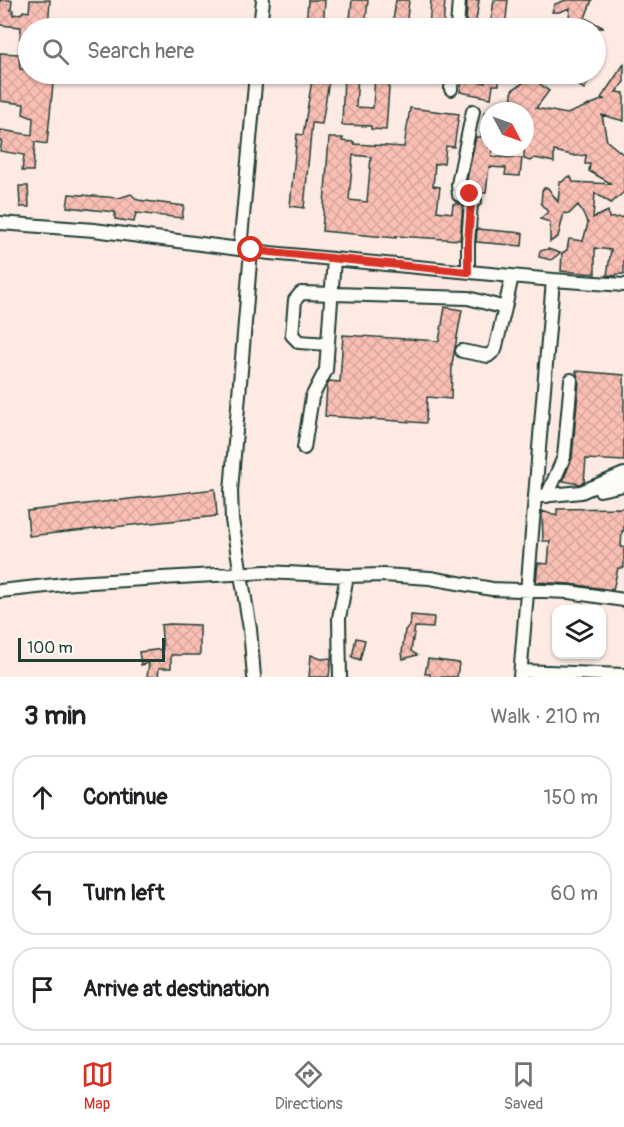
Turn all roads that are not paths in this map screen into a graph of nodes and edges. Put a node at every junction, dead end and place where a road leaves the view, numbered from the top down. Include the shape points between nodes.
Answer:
1 (263, 0) edge
2 (459, 0) edge
3 (261, 18) edge
4 (458, 18) edge
5 (255, 84) edge
6 (451, 84) edge
7 (451, 89) dead end
8 (473, 111) dead end
9 (0, 223) edge
10 (246, 250) junction
11 (334, 259) junction
12 (468, 272) junction
13 (512, 276) junction
14 (553, 280) junction
15 (624, 285) edge
16 (331, 295) junction
17 (505, 308) junction
18 (328, 344) junction
19 (462, 351) dead end
20 (571, 380) dead end
21 (304, 448) dead end
22 (624, 474) edge
23 (624, 485) edge
24 (581, 492) junction
25 (534, 496) junction
26 (548, 496) junction
27 (242, 573) junction
28 (347, 576) junction
29 (527, 590) junction
30 (0, 591) edge
31 (624, 600) edge
32 (520, 674) edge
33 (624, 675) edge
34 (254, 677) edge
35 (340, 677) edge

1 - 3 street
2 - 4 street
5 - 10 street
6 - 7 street
8 - 12 street via 458,184 459,195 470,194 475,200 471,203
9 - 10 street via 94,230
10 - 11 street
10 - 27 street via 231,491
11 - 12 street
11 - 16 street
12 - 13 street
13 - 14 street
13 - 17 street
14 - 15 street
14 - 25 street
16 - 17 street via 468,298
16 - 18 street
16 - 18 street via 302,293 295,300 292,335 299,342
17 - 19 street via 495,350 488,356
18 - 21 street via 326,370 312,397
20 - 26 street via 564,457
22 - 24 street
23 - 24 street
24 - 26 street
25 - 26 street
25 - 29 street
27 - 28 street
27 - 30 street
27 - 34 street
28 - 29 street via 430,578 492,589
28 - 35 street via 339,618
29 - 31 street
29 - 32 street
32 - 33 street

